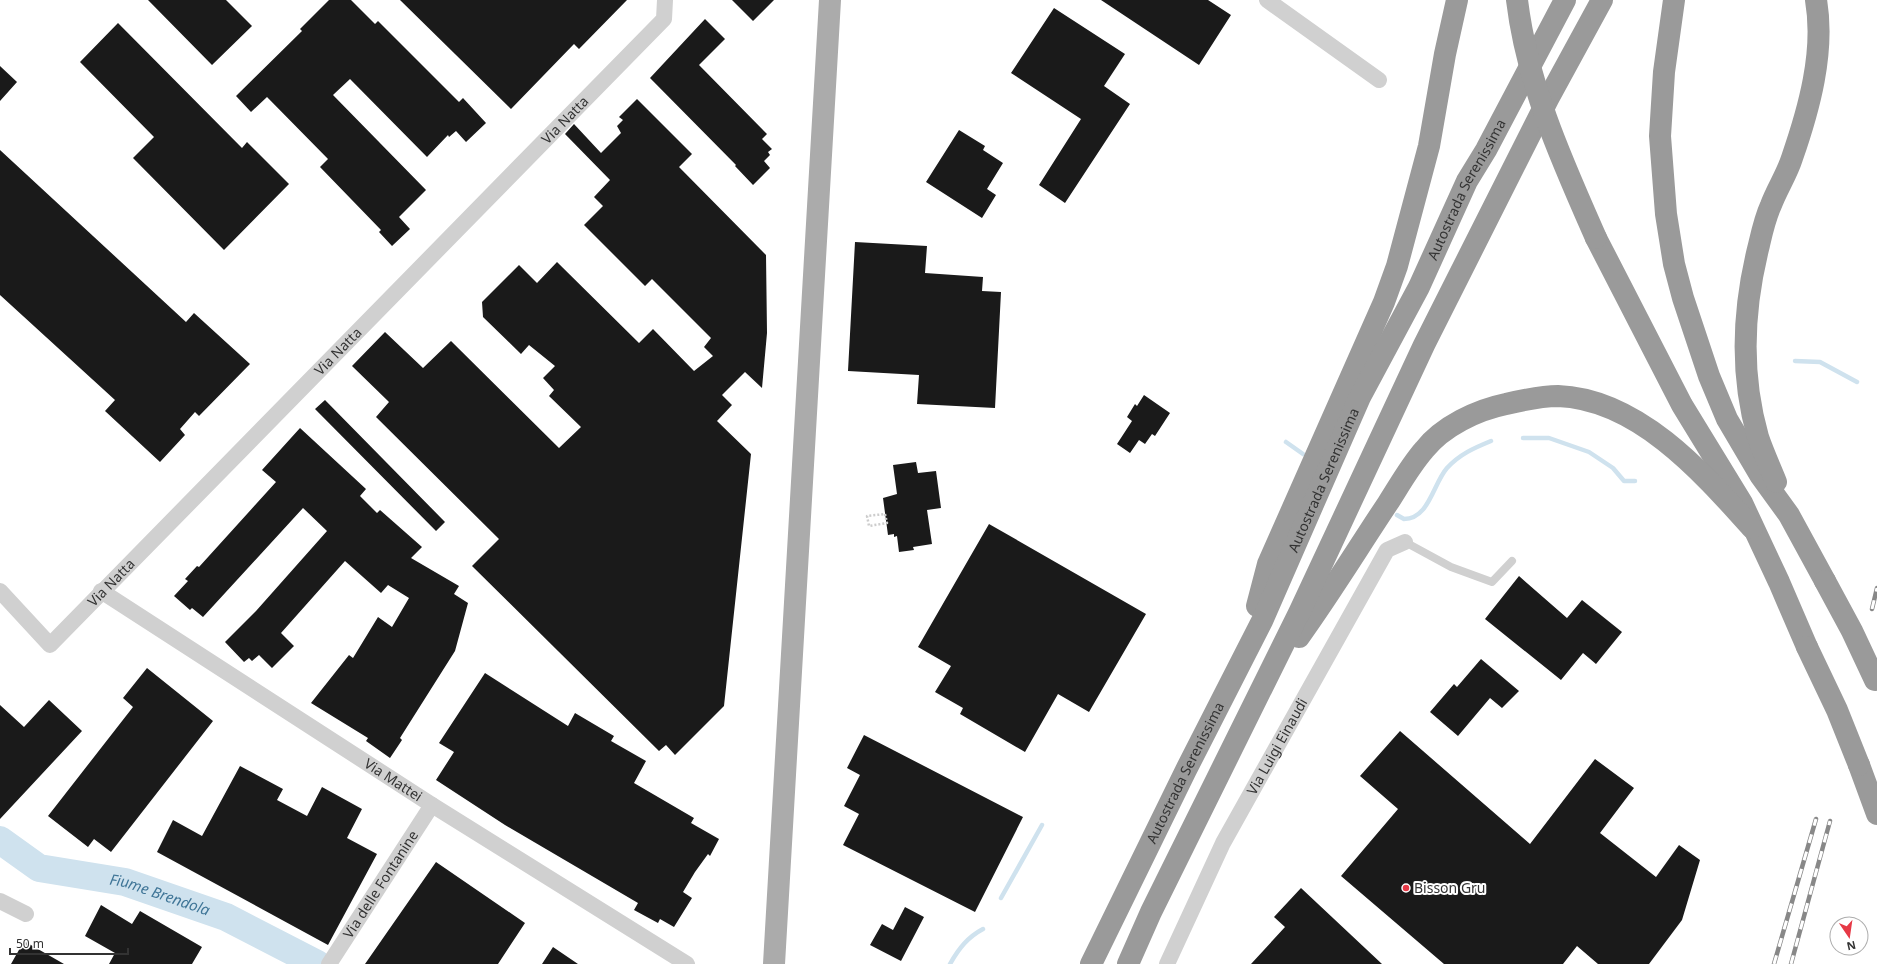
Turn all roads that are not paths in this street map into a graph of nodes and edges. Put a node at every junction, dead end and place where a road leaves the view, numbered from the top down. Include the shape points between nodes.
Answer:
1 (665, 0) edge
2 (830, 0) edge
3 (1267, 0) edge
4 (1457, 0) edge
5 (1517, 0) edge
6 (1564, 0) edge
7 (1602, 0) edge
8 (1674, 0) edge
9 (1816, 0) edge
10 (1379, 80) dead end
11 (1789, 515) junction
12 (1752, 528) junction
13 (1405, 542) joint
14 (1512, 561) dead end
15 (101, 591) junction
16 (0, 592) edge
17 (1241, 661) junction
18 (1876, 684) edge
19 (1260, 692) junction
20 (432, 805) junction
21 (1877, 814) edge
22 (0, 901) edge
23 (26, 914) dead end
24 (329, 964) edge
25 (687, 964) edge
26 (774, 964) edge
27 (1091, 964) edge
28 (1128, 964) edge
29 (1167, 964) edge

1 - 15 street, Via Natta via 664,19
2 - 26 main road
3 - 10 street
4 - 17 highway via 1444,54 1429,146 1397,266 1384,302 1268,564
5 - 12 highway, bridge via 1526,57 1536,89 1564,166 1596,238 1676,392 1742,503
6 - 17 highway, Autostrada Serenissima via 1486,150 1467,181 1419,287 1360,397 1262,621
7 - 19 highway via 1548,99 1424,345
8 - 11 highway via 1664,72 1660,136 1666,214 1674,264 1691,324 1727,418 1760,475
9 - 11 highway via 1818,41 1810,93 1792,158 1770,205 1764,225 1752,271 1746,316 1746,363 1758,437
11 - 18 highway, bridge via 1852,631
12 - 19 highway via 1683,455 1634,420 1608,407 1587,400 1558,396 1489,407 1457,423 1424,449
12 - 21 highway, bridge via 1837,710
13 - 14 lane via 1451,567 1492,582
13 - 29 street, Via Luigi Einaudi via 1387,550 1223,843
15 - 16 street, Via Natta via 50,645
15 - 20 street, Via Mattei
17 - 27 highway, Autostrada Serenissima
19 - 28 highway
20 - 24 street, Via delle Fontanine
20 - 25 street, Via Mattei
22 - 23 street

